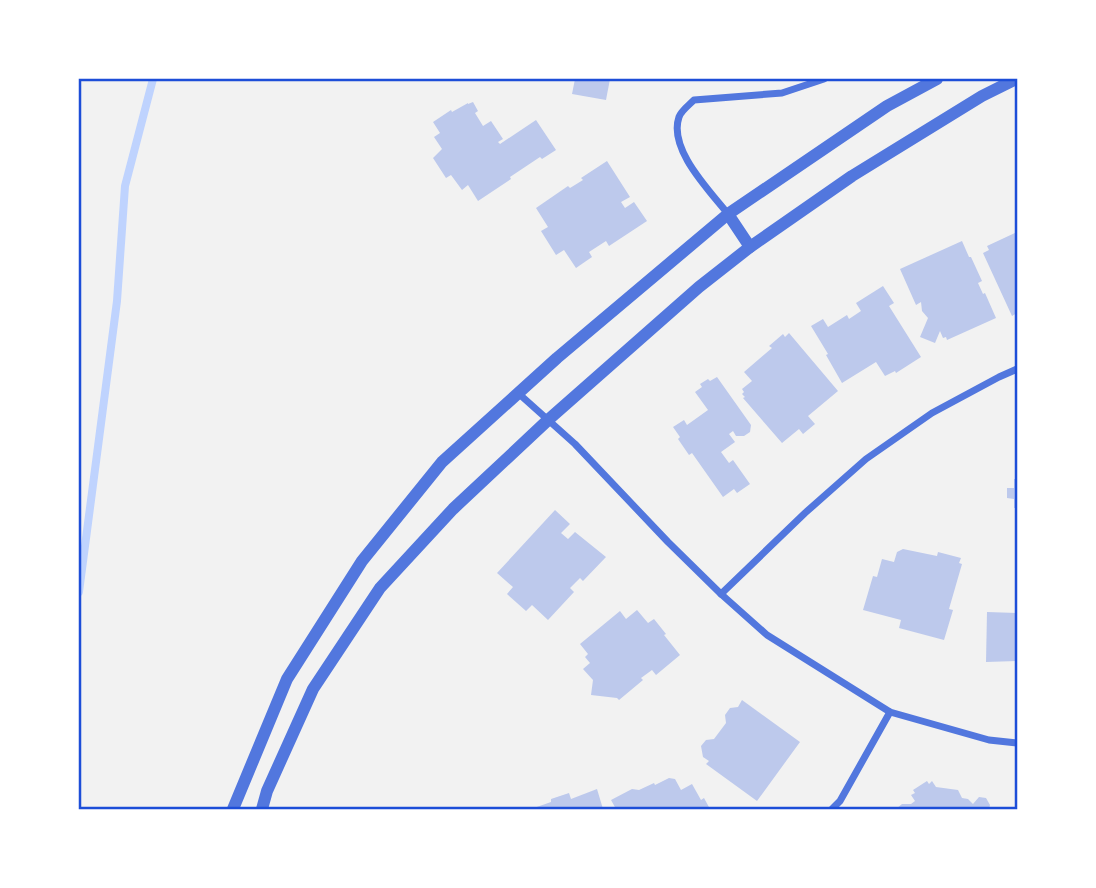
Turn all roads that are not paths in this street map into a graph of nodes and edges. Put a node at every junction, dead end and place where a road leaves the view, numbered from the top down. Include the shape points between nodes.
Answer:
1 (824, 79) edge
2 (937, 79) edge
3 (1016, 79) edge
4 (728, 214) junction
5 (750, 247) junction
6 (1017, 369) edge
7 (518, 393) junction
8 (548, 420) junction
9 (721, 594) junction
10 (890, 712) junction
11 (1017, 743) edge
12 (233, 809) edge
13 (262, 809) edge
14 (832, 809) edge

1 - 4 street via 782,93 694,100 679,115 680,146
2 - 4 street via 887,106
3 - 5 street via 852,176
4 - 5 street
4 - 7 street
5 - 8 street
6 - 9 street via 932,414 866,459
7 - 8 street
7 - 12 street via 442,462 362,561 286,680
8 - 9 street
8 - 13 street via 453,509 380,588 313,689
9 - 10 street via 767,635
10 - 11 street via 989,740
10 - 14 street

